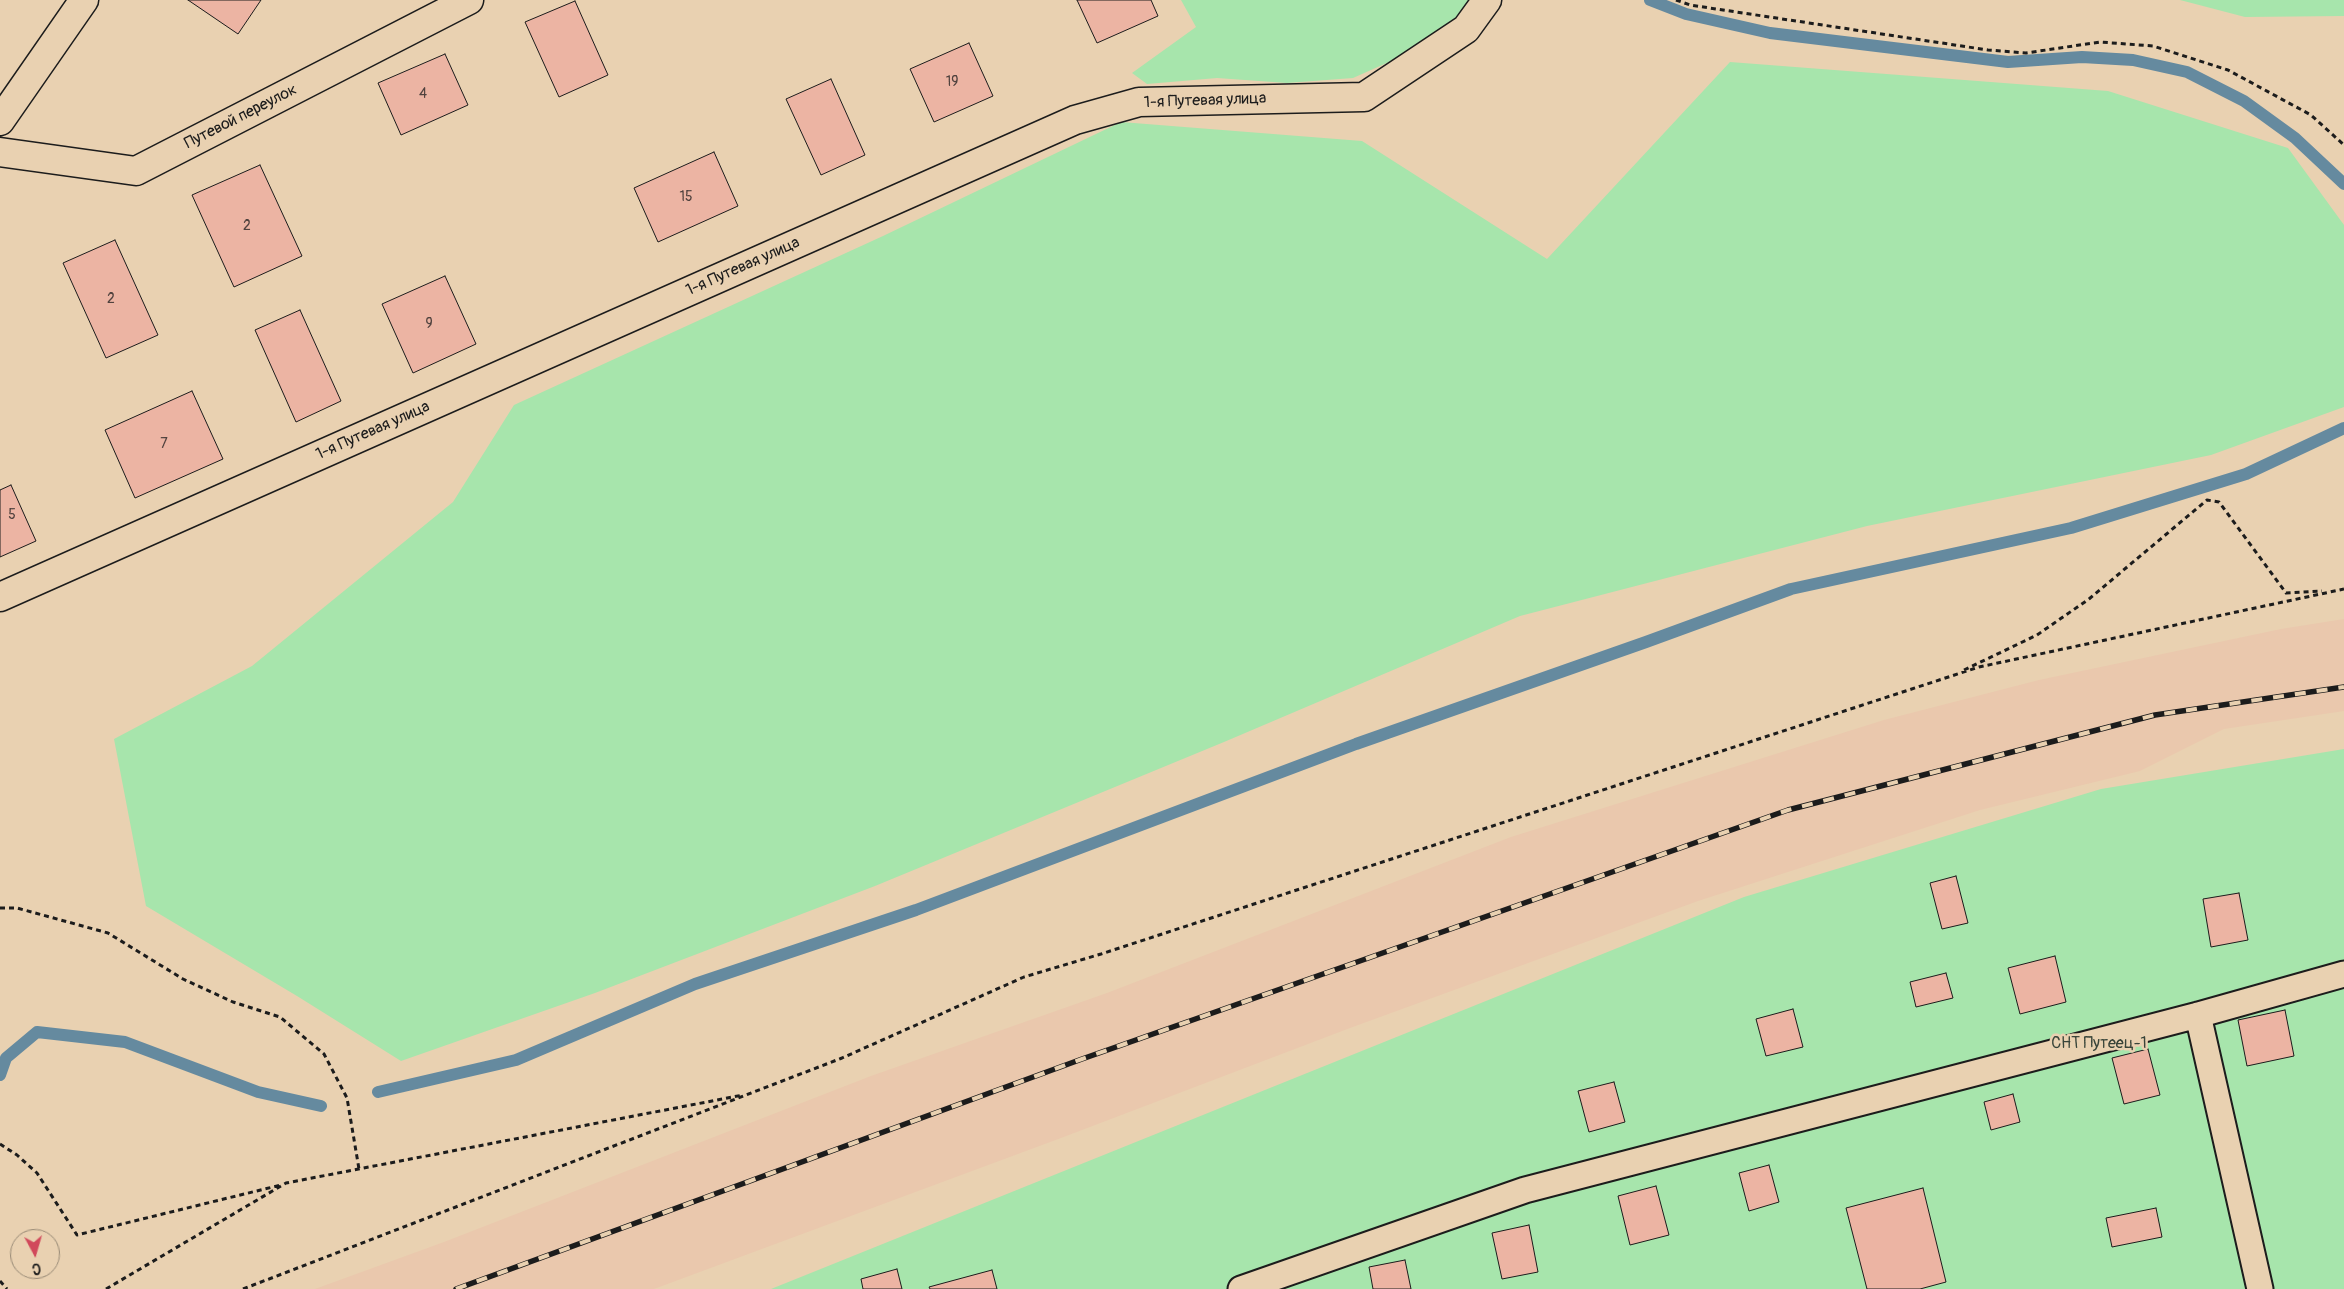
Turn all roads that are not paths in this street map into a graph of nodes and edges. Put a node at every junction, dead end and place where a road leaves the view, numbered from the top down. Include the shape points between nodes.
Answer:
1 (84, 0) edge
2 (469, 0) edge
3 (1488, 0) edge
4 (0, 121) edge
5 (0, 152) edge
6 (0, 597) edge
7 (2344, 974) edge
8 (2198, 1015) junction
9 (1241, 1289) edge
10 (2260, 1289) edge

1 - 4 street
2 - 5 street, Путевой переулок via 136,171
3 - 6 street, 1-я Путевая улица via 1466,29 1364,97 1139,102 1075,120
7 - 8 lane
8 - 9 lane via 1525,1190
8 - 10 lane

